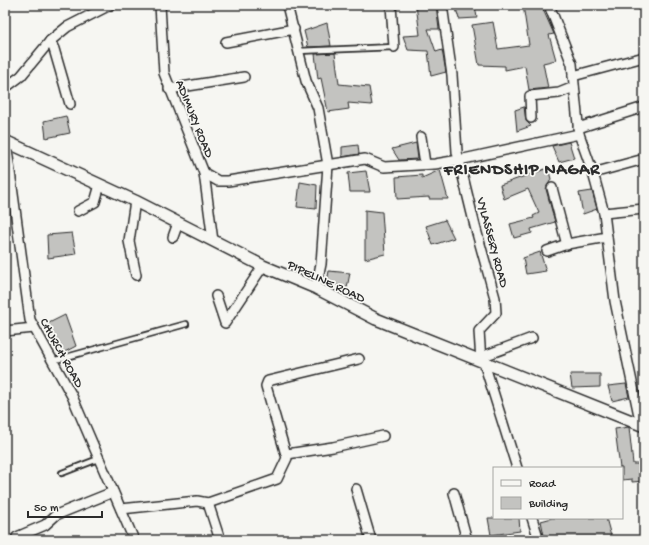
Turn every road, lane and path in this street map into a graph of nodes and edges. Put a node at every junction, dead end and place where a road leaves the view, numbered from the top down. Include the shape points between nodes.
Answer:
1 (110, 5) edge
2 (160, 5) edge
3 (287, 5) edge
4 (391, 5) edge
5 (442, 5) edge
6 (549, 5) edge
7 (294, 29) junction
8 (50, 41) junction
9 (226, 42) dead end
10 (394, 47) joint
11 (298, 51) junction
12 (644, 57) edge
13 (573, 76) junction
14 (244, 77) dead end
15 (574, 87) junction
16 (5, 88) edge
17 (169, 89) junction
18 (70, 104) dead end
19 (644, 107) edge
20 (532, 118) dead end
21 (578, 131) junction
22 (422, 137) dead end
23 (5, 142) edge
24 (644, 159) edge
25 (460, 160) junction
26 (425, 164) junction
27 (328, 165) junction
28 (204, 173) junction
29 (593, 173) junction
30 (100, 185) junction
31 (552, 188) dead end
32 (135, 202) junction
33 (644, 209) edge
34 (78, 211) dead end
35 (604, 213) junction
36 (178, 223) junction
37 (607, 236) junction
38 (173, 237) dead end
39 (213, 241) junction
40 (567, 244) junction
41 (547, 251) dead end
42 (263, 266) junction
43 (136, 275) dead end
44 (316, 288) junction
45 (216, 296) dead end
46 (186, 324) dead end
47 (34, 328) junction
48 (5, 331) edge
49 (532, 338) dead end
50 (359, 359) dead end
51 (482, 360) junction
52 (52, 361) junction
53 (642, 426) edge
54 (383, 436) dead end
55 (287, 454) junction
56 (98, 458) junction
57 (517, 467) edge
58 (62, 473) dead end
59 (356, 488) dead end
60 (113, 492) junction
61 (454, 493) dead end
62 (208, 503) junction
63 (120, 509) junction
64 (532, 519) edge
65 (17, 537) dead end
66 (134, 540) edge
67 (220, 540) edge
68 (371, 540) edge
69 (467, 540) edge
70 (539, 540) edge

1 - 8 street via 67,27
2 - 17 street, ADIMURY ROAD via 164,73
3 - 7 street
4 - 10 street
5 - 25 street, VYLASSERY ROAD
6 - 13 street via 572,64
7 - 9 street
7 - 11 street
8 - 16 street via 21,76
8 - 18 street
10 - 11 lane
11 - 27 street via 306,80 318,108
12 - 13 street
13 - 15 street
14 - 17 street
15 - 20 street via 559,93 530,96
15 - 21 street
17 - 28 street, ADIMURY ROAD
19 - 21 street
21 - 25 street
21 - 29 street
22 - 26 street
23 - 30 street, PIPELINE ROAD
23 - 47 street, CHURCH ROAD via 30,320
24 - 29 street
25 - 26 street
25 - 51 street, VYLASSERY ROAD via 495,298 496,313 479,331
26 - 27 street via 384,167 365,159
27 - 28 street via 228,181 218,181
27 - 44 street via 322,264
28 - 39 street, ADIMURY ROAD
29 - 35 street
30 - 32 street, PIPELINE ROAD
30 - 34 street via 95,202
31 - 40 street
32 - 36 street, PIPELINE ROAD
32 - 43 street via 129,241
33 - 35 street
35 - 37 street
36 - 38 street
36 - 39 street, PIPELINE ROAD
37 - 40 street
37 - 53 street via 615,301
39 - 42 street, PIPELINE ROAD
40 - 41 street
42 - 44 street, PIPELINE ROAD
42 - 45 street via 225,323
44 - 51 street, PIPELINE ROAD via 376,319
46 - 52 lane
47 - 48 street
47 - 52 street, CHURCH ROAD
49 - 51 street
50 - 55 street via 268,381 266,386
51 - 53 street, PIPELINE ROAD
51 - 57 street, VYLASSERY ROAD
52 - 56 street, CHURCH ROAD via 72,396
54 - 55 street
55 - 62 street via 277,479
56 - 58 lane
56 - 60 street, CHURCH ROAD
59 - 68 street
60 - 63 street, CHURCH ROAD
60 - 65 street via 56,515 45,525
61 - 69 street
62 - 63 street via 197,501
62 - 67 street
63 - 66 street, CHURCH ROAD
64 - 70 street

